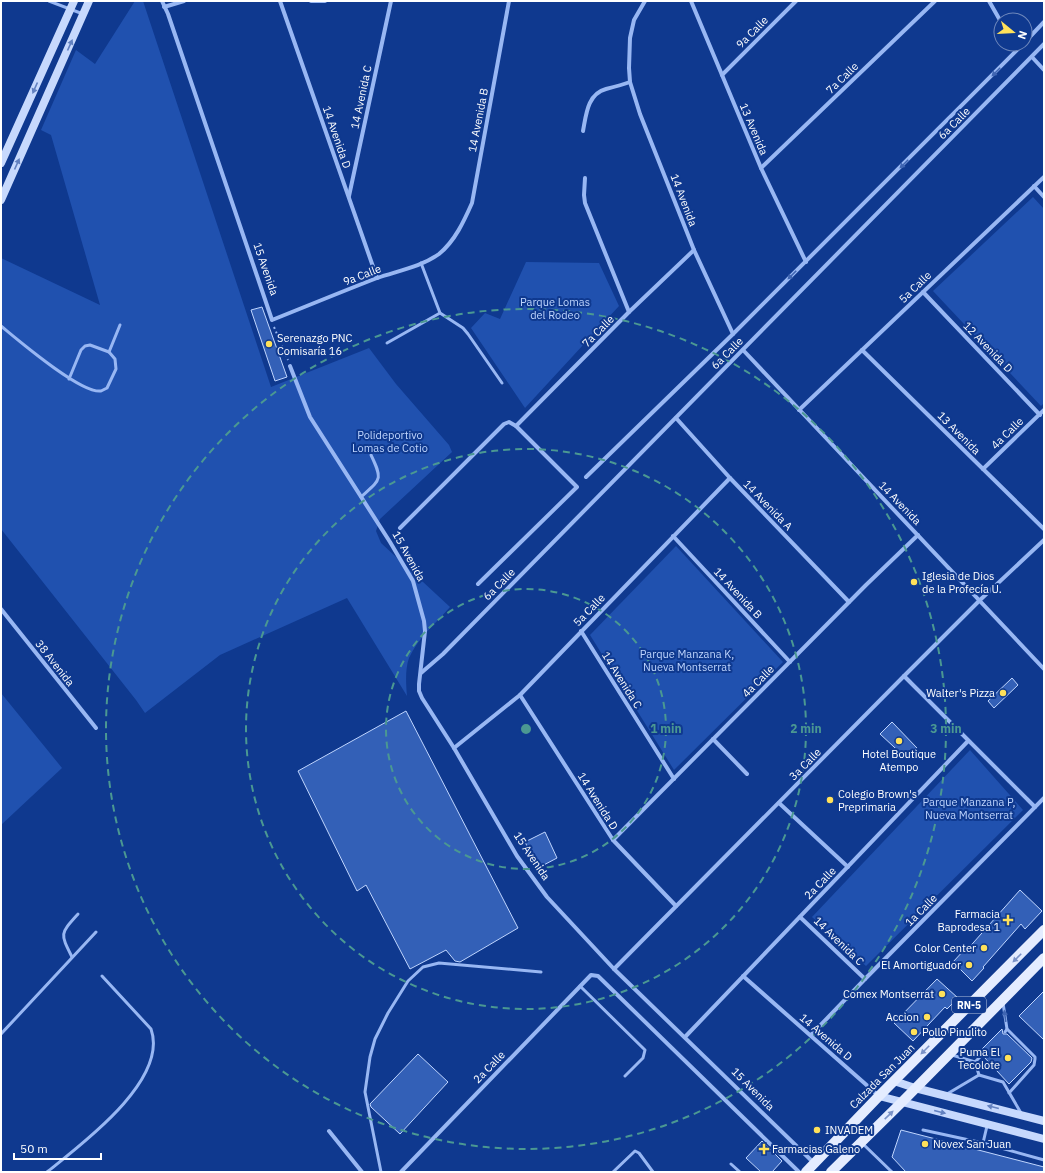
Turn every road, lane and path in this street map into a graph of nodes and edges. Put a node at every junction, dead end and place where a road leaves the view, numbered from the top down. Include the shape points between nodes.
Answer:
1 (49, 1) edge
2 (74, 1) edge
3 (89, 1) edge
4 (162, 1) edge
5 (184, 1) edge
6 (280, 1) edge
7 (311, 1) edge
8 (325, 1) edge
9 (391, 1) edge
10 (509, 1) edge
11 (645, 1) edge
12 (691, 1) edge
13 (796, 1) edge
14 (935, 1) edge
15 (989, 1) edge
16 (164, 7) junction
17 (70, 10) junction
18 (995, 12) edge
19 (83, 15) junction
20 (1044, 22) edge
21 (1033, 34) edge
22 (1044, 44) edge
23 (1016, 52) edge
24 (1032, 58) junction
25 (1044, 70) edge
26 (722, 75) junction
27 (630, 82) junction
28 (583, 131) dead end
29 (1, 163) edge
30 (760, 168) junction
31 (1044, 177) edge
32 (584, 178) dead end
33 (1034, 186) junction
34 (349, 197) junction
35 (1044, 197) edge
36 (1, 200) edge
37 (454, 238) joint
38 (694, 250) junction
39 (806, 262) junction
40 (421, 263) junction
41 (377, 278) junction
42 (923, 292) junction
43 (629, 312) junction
44 (440, 313) junction
45 (272, 320) junction
46 (120, 325) dead end
47 (1, 326) edge
48 (733, 334) junction
49 (387, 343) dead end
50 (742, 350) junction
51 (862, 350) junction
52 (109, 352) junction
53 (290, 366) joint
54 (68, 379) junction
55 (502, 383) dead end
56 (799, 410) junction
57 (1044, 410) edge
58 (1040, 415) junction
59 (676, 418) junction
60 (516, 426) junction
61 (371, 454) dead end
62 (983, 469) junction
63 (586, 477) dead end
64 (730, 478) junction
65 (361, 498) junction
66 (400, 528) dead end
67 (1044, 528) edge
68 (918, 535) junction
69 (673, 536) junction
70 (1044, 540) edge
71 (478, 584) dead end
72 (980, 600) junction
73 (849, 602) junction
74 (1, 609) edge
75 (581, 631) junction
76 (790, 662) junction
77 (1044, 669) edge
78 (421, 674) junction
79 (904, 676) junction
80 (520, 695) junction
81 (96, 728) dead end
82 (713, 739) junction
83 (968, 741) junction
84 (454, 748) junction
85 (747, 774) dead end
86 (674, 779) junction
87 (1044, 798) edge
88 (779, 803) junction
89 (1035, 807) junction
90 (612, 840) junction
91 (848, 867) junction
92 (676, 906) junction
93 (78, 914) dead end
94 (800, 917) junction
95 (1044, 930) edge
96 (96, 932) dead end
97 (72, 957) junction
98 (1044, 958) edge
99 (614, 969) junction
100 (541, 972) dead end
101 (102, 976) dead end
102 (743, 976) junction
103 (865, 979) junction
104 (580, 986) junction
105 (1003, 1000) junction
106 (1, 1034) edge
107 (811, 1035) junction
108 (685, 1037) junction
109 (949, 1054) junction
110 (982, 1055) dead end
111 (976, 1062) junction
112 (979, 1075) junction
113 (625, 1076) dead end
114 (894, 1081) junction
115 (916, 1088) junction
116 (1009, 1093) junction
117 (945, 1095) junction
118 (879, 1096) junction
119 (902, 1102) junction
120 (1021, 1115) junction
121 (1044, 1120) edge
122 (988, 1124) junction
123 (923, 1130) dead end
124 (329, 1131) dead end
125 (1044, 1139) edge
126 (861, 1142) junction
127 (983, 1143) junction
128 (1044, 1160) edge
129 (731, 1164) dead end
130 (814, 1164) junction
131 (47, 1172) edge
132 (362, 1172) edge
133 (381, 1172) edge
134 (401, 1172) edge
135 (613, 1172) edge
136 (653, 1172) edge
137 (740, 1172) edge
138 (800, 1172) edge
139 (806, 1172) edge
140 (831, 1172) edge
141 (892, 1172) edge

1 - 17 lane
2 - 17 main road
3 - 19 main road
4 - 16 street, 15 Avenida
5 - 16 street
6 - 34 street, 14 Avenida D
7 - 8 street
9 - 34 street, 14 Avenida C
10 - 37 street, 14 Avenida B via 472,203
11 - 27 street, 14 Avenida via 630,38
12 - 26 street, 13 Avenida
13 - 26 street, 9a Calle
14 - 30 street, 7a Calle
15 - 18 street
16 - 45 street, 15 Avenida
17 - 19 lane
17 -> 29 main road
36 -> 19 main road
20 - 21 street, 6a Calle
22 - 24 street, 6a Calle
23 -> 39 street, 6a Calle
24 - 25 street
24 - 50 street, 6a Calle
26 - 30 street, 13 Avenida
27 - 28 street via 596,93 587,109
27 - 38 street, 14 Avenida via 640,114
30 - 39 street, 13 Avenida
31 - 33 street, 5a Calle
32 - 43 street via 585,203
33 - 35 street
33 - 42 street, 5a Calle
34 - 41 street, 14 Avenida D
37 - 40 street, 9a Calle via 439,254
38 - 43 street, 7a Calle
38 - 48 street, 14 Avenida
39 -> 48 street, 6a Calle
40 - 41 street, 9a Calle
40 - 44 lane
41 - 45 street, 9a Calle
42 - 51 street, 5a Calle
42 - 58 street, 12 Avenida D
43 - 60 street, 7a Calle
44 - 49 lane
44 - 55 lane via 463,328
45 - 53 path
46 - 52 lane
47 - 54 lane
48 - 63 street, 6a Calle
50 - 56 street, 14 Avenida
50 - 59 street, 6a Calle
51 - 56 street, 5a Calle
51 - 62 street, 13 Avenida
52 - 54 lane via 90,345 85,346
52 - 54 lane via 115,359 116,369 106,388 100,391
53 - 65 street, 15 Avenida via 310,417
56 - 68 street, 14 Avenida
57 - 58 street, 4a Calle
58 - 62 street, 4a Calle
59 - 64 street, 14 Avenida A
59 - 78 street, 6a Calle via 444,654
60 - 66 street via 512,423 504,424
60 - 71 street, 6a Calle via 577,487
61 - 65 lane via 379,472 379,479
62 - 67 street, 13 Avenida
64 - 69 street, 5a Calle
64 - 73 street, 14 Avenida A
65 - 78 street, 15 Avenida via 413,581 425,631
68 - 72 street, 14 Avenida
68 - 73 street, 4a Calle
69 - 75 street, 5a Calle
69 - 76 street, 14 Avenida B
70 - 72 street, 3a Calle
72 - 77 street, 14 Avenida
72 - 79 street, 3a Calle
73 - 76 street, 4a Calle
74 - 81 street, 38 Avenida
75 - 80 street, 5a Calle
75 - 86 street, 14 Avenida C
76 - 82 street, 4a Calle
78 - 84 street, 15 Avenida via 422,698
79 - 83 street
79 - 88 street, 3a Calle
80 - 84 street, 5a Calle
80 - 90 street, 14 Avenida D
82 - 85 street
82 - 86 street, 4a Calle
83 - 89 street
83 - 91 street, 2a Calle
84 - 99 street, 15 Avenida via 517,856 547,897
86 - 90 street, 4a Calle
87 - 89 street, 1a Calle
88 - 91 street
88 - 92 street, 3a Calle
89 - 103 street, 1a Calle
90 - 92 street, 14 Avenida D
91 - 94 street, 2a Calle
92 - 99 street, 3a Calle
93 - 97 lane via 65,928 63,935
94 - 102 street, 2a Calle
94 - 103 street, 14 Avenida C
95 -> 114 main road, Calzada San Juan / RN-5
96 - 97 lane
97 - 106 lane
98 - 105 main road, RN-5
99 - 108 street, 15 Avenida
100 - 133 lane via 438,963 423,967 408,982 375,1039 367,1075 365,1092
101 - 131 lane via 151,1029 154,1037 152,1060 141,1081 100,1128
102 - 107 street, 14 Avenida D
102 - 108 street, 2a Calle
103 - 107 street, 1a Calle
104 - 113 lane via 645,1050 643,1058
104 - 134 street, 2a Calle
104 - 138 street, 2a Calle via 591,975 598,976
105 - 109 main road, RN-5
116 -> 105 lane via 1034,1065 1036,1059 1006,1031
107 - 118 street, 14 Avenida D
108 - 130 street, 15 Avenida
109 - 111 lane
109 - 115 main road, RN-5
110 - 111 lane
111 - 112 lane
112 - 116 lane via 1003,1082
112 - 117 lane
114 - 115 main road
114 - 118 main road, Calzada San Juan / RN-5
115 - 117 main road
115 - 119 main road, RN-5
116 - 120 lane
120 -> 117 main road
118 - 119 main road
118 - 130 main road, Calzada San Juan / RN-5
119 -> 122 main road
126 -> 119 main road, RN-5
120 - 121 main road
122 - 125 main road
122 - 127 lane
123 - 127 lane
124 - 132 street
126 - 140 main road, RN-5
126 - 141 lane
127 - 128 lane
129 - 137 lane
130 - 139 main road, Calzada San Juan / RN-5
135 - 136 lane via 635,1151 639,1152

